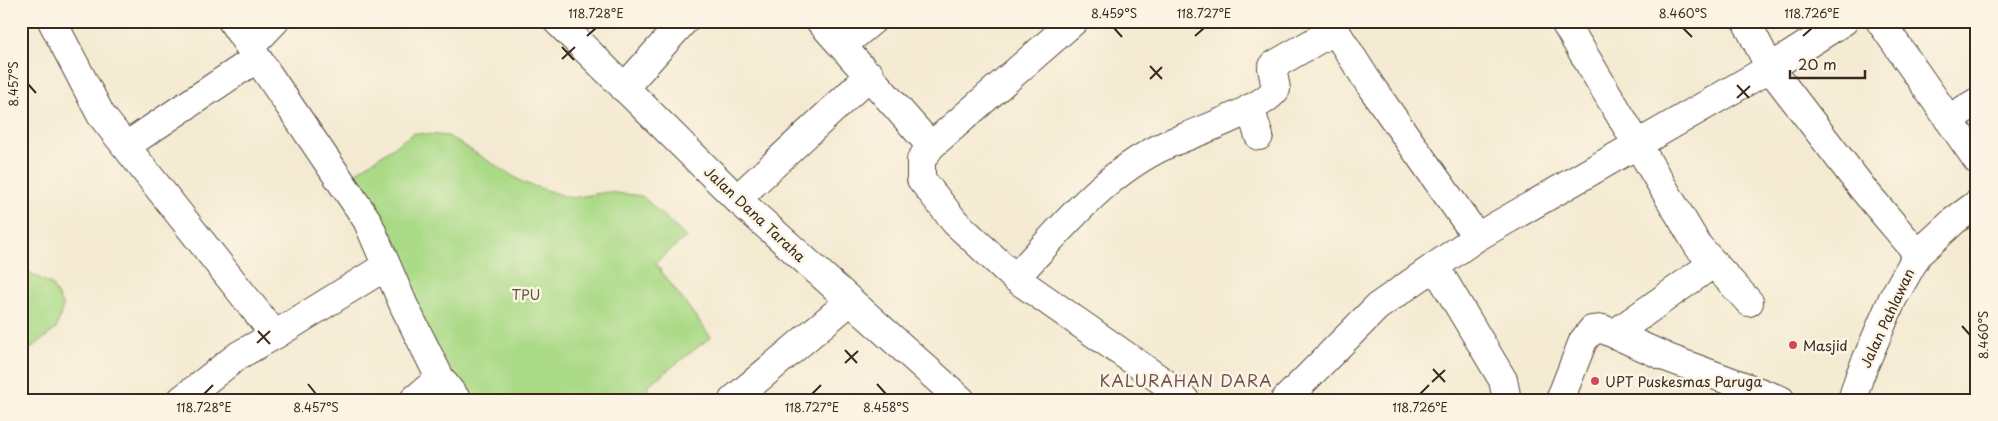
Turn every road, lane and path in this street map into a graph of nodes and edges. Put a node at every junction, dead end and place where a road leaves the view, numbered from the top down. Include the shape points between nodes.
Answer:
1 (52, 21) edge
2 (232, 21) edge
3 (275, 21) edge
4 (557, 21) edge
5 (684, 21) edge
6 (820, 21) edge
7 (872, 21) edge
8 (1074, 21) edge
9 (1564, 21) edge
10 (1746, 21) edge
11 (1844, 21) edge
12 (1880, 21) edge
13 (1332, 25) edge
14 (843, 45) junction
15 (253, 52) junction
16 (1770, 68) junction
17 (870, 75) junction
18 (624, 88) junction
19 (1977, 102) edge
20 (1250, 108) junction
21 (1948, 119) junction
22 (1259, 136) dead end
23 (1637, 144) junction
24 (126, 146) junction
25 (931, 146) junction
26 (1977, 160) edge
27 (736, 199) junction
28 (1977, 204) edge
29 (1477, 237) junction
30 (1918, 254) junction
31 (1714, 262) junction
32 (386, 266) junction
33 (1435, 266) junction
34 (1015, 278) junction
35 (850, 302) junction
36 (1749, 302) dead end
37 (1614, 334) junction
38 (275, 335) junction
39 (440, 378) junction
40 (181, 400) edge
41 (414, 400) edge
42 (458, 400) edge
43 (733, 400) edge
44 (961, 400) edge
45 (1185, 400) edge
46 (1285, 400) edge
47 (1507, 400) edge
48 (1560, 400) edge
49 (1781, 400) edge
50 (1852, 400) edge

1 - 24 street via 101,115
2 - 15 street
3 - 15 street
4 - 18 street, Jalan Dana Taraha
5 - 18 street
6 - 14 street
7 - 14 street
8 - 25 street
9 - 23 street
10 - 16 street
11 - 16 street
12 - 21 street
13 - 20 street via 1274,65 1276,89
13 - 29 street
14 - 17 street
15 - 24 street
15 - 32 street via 367,220
16 - 23 street
16 - 30 street via 1863,189
17 - 25 street
17 - 27 street
18 - 27 street, Jalan Dana Taraha
19 - 21 street
20 - 22 street
20 - 34 street via 1141,156 1101,187
21 - 26 street
23 - 29 street
23 - 31 street via 1698,246
24 - 38 street
25 - 34 street via 921,160 921,179 955,222
27 - 35 street, Jalan Dana Taraha
28 - 30 street, Jalan Pahlawan via 1954,220
29 - 33 street
30 - 50 street, Jalan Pahlawan via 1893,298
31 - 36 street
31 - 37 street
32 - 38 street
32 - 39 street
33 - 46 street via 1377,306
33 - 47 street via 1503,380
34 - 45 street
35 - 43 street
35 - 44 street, Jalan Dana Taraha
37 - 48 street via 1603,329 1592,330 1583,341
37 - 49 street
38 - 40 street via 239,355
39 - 41 street
39 - 42 street

